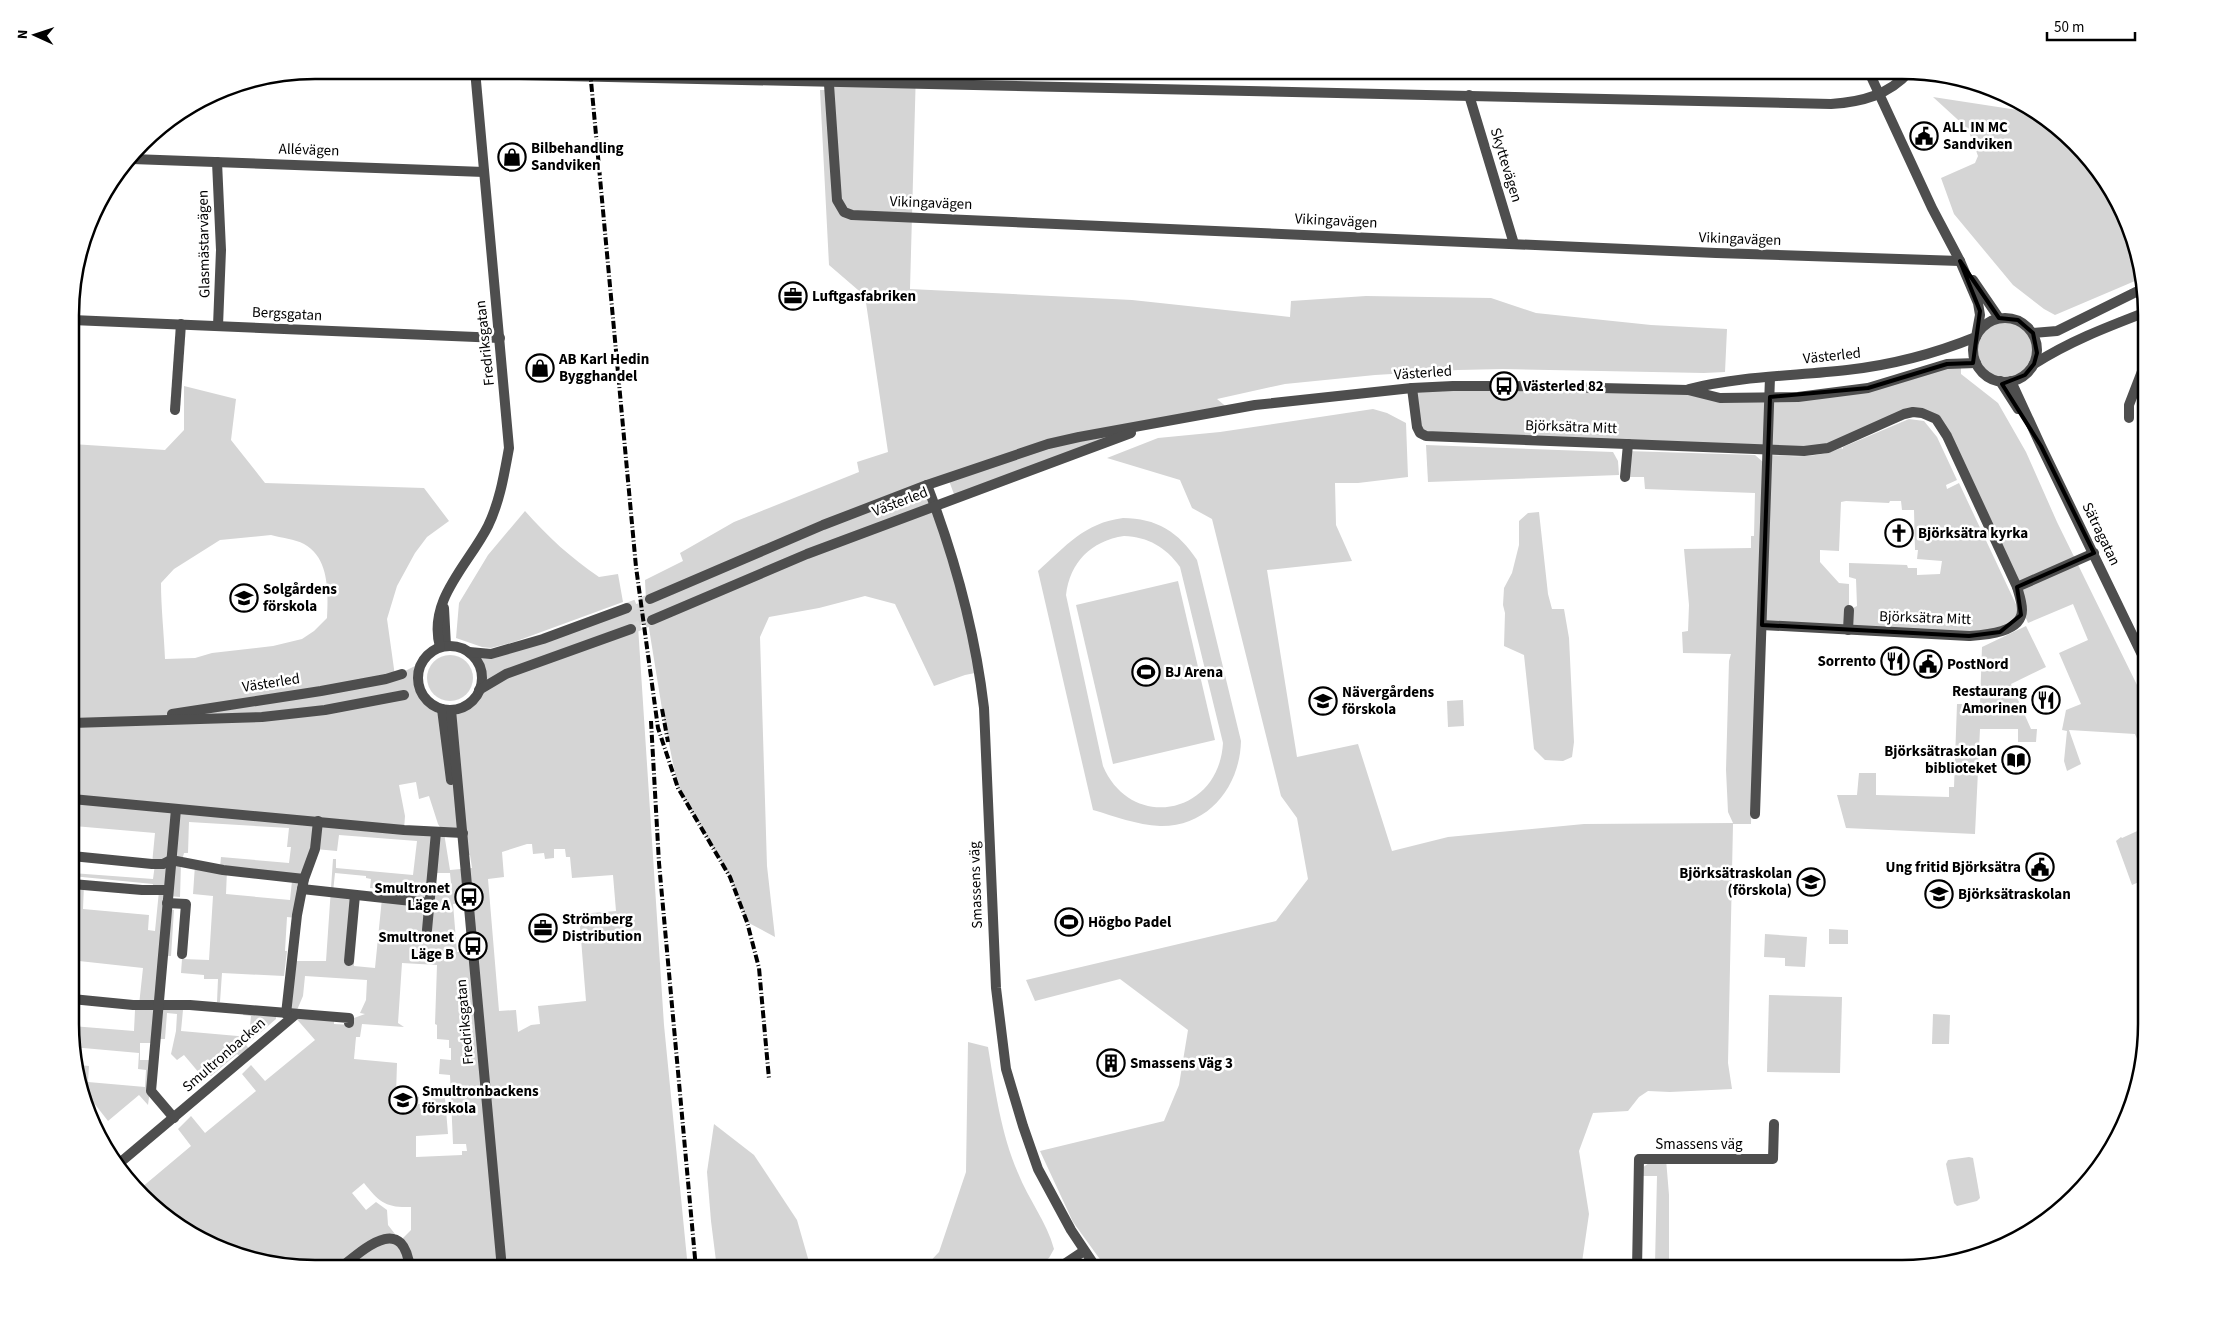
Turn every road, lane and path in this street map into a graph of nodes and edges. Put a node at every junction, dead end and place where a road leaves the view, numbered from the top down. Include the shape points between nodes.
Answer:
1 (477, 79) edge
2 (751, 79) edge
3 (1872, 79) edge
4 (1900, 79) edge
5 (829, 81) junction
6 (1469, 95) junction
7 (1880, 95) junction
8 (137, 159) edge
9 (217, 162) junction
10 (484, 172) junction
11 (1514, 244) junction
12 (1960, 261) junction
13 (2137, 291) edge
14 (2138, 315) edge
15 (1999, 318) junction
16 (79, 320) edge
17 (181, 324) junction
18 (218, 326) junction
19 (2033, 333) junction
20 (1976, 337) junction
21 (500, 338) junction
22 (1976, 363) junction
23 (2034, 364) junction
24 (1770, 377) junction
25 (2000, 381) junction
26 (2011, 381) junction
27 (2138, 385) edge
28 (1412, 388) junction
29 (1688, 390) junction
30 (1770, 397) junction
31 (176, 410) dead end
32 (2129, 418) dead end
33 (1162, 422) junction
34 (1628, 444) junction
35 (2040, 446) junction
36 (1768, 450) junction
37 (1625, 477) dead end
38 (927, 485) junction
39 (935, 505) junction
40 (2094, 553) junction
41 (2017, 587) junction
42 (650, 599) tunnel mouth
43 (627, 608) tunnel mouth
44 (1849, 610) dead end
45 (652, 620) tunnel mouth
46 (1762, 625) junction
47 (631, 628) tunnel mouth
48 (1848, 630) junction
49 (443, 646) junction
50 (2138, 646) edge
51 (469, 652) junction
52 (421, 663) junction
53 (479, 690) junction
54 (424, 697) junction
55 (447, 709) junction
56 (144, 719) junction
57 (79, 723) edge
58 (79, 800) edge
59 (176, 809) junction
60 (1755, 814) dead end
61 (318, 822) junction
62 (436, 832) junction
63 (463, 833) junction
64 (79, 857) edge
65 (171, 860) junction
66 (303, 884) junction
67 (79, 885) edge
68 (168, 890) junction
69 (355, 894) junction
70 (167, 903) junction
71 (430, 904) junction
72 (427, 930) dead end
73 (182, 954) dead end
74 (348, 962) dead end
75 (79, 1000) edge
76 (159, 1005) junction
77 (290, 1014) junction
78 (349, 1023) dead end
79 (174, 1118) junction
80 (1774, 1124) dead end
81 (123, 1160) edge
82 (1084, 1251) junction
83 (350, 1260) edge
84 (409, 1260) edge
85 (501, 1260) edge
86 (1070, 1260) edge
87 (1090, 1260) edge
88 (1637, 1260) edge

1 - 10 street, Fredriksgatan
2 - 5 street
3 - 7 street
4 - 7 street
5 - 6 street
5 - 11 street, Vikingavägen via 837,200 844,212 852,215
6 - 7 street via 1831,104
6 - 11 street, Skyttevägen
7 - 12 street
8 - 9 street, Allévägen
9 - 10 street, Allévägen
9 - 18 street, Glasmästarvägen via 221,250
10 - 21 street, Fredriksgatan
11 - 12 street, Vikingavägen
12 - 15 street
12 - 20 street via 1980,311
13 - 19 street via 2056,331
14 - 23 street via 2090,333
15 - 19 street via 2018,320
15 - 20 street via 1982,327
16 - 17 street, Bergsgatan
17 - 18 street, Bergsgatan
17 - 31 street
18 - 21 street, Bergsgatan
19 - 23 street via 2037,354
20 - 22 street via 1973,353
20 - 24 street, Västerled via 1892,363
21 - 49 street, Fredriksgatan via 509,448 503,484 488,526 454,579 438,617 436,634
22 - 25 street via 1985,374
22 - 30 street, Västerled via 1947,364 1868,388 1798,397
23 - 26 street via 2025,375
24 - 29 street, Västerled via 1721,381
24 - 30 street
25 - 26 street
25 - 35 street, Sätragatan
26 - 35 street, Sätragatan
27 - 32 street via 2129,405
28 - 29 street, Västerled via 1512,386
28 - 33 street, Västerled via 1254,405
28 - 34 street, Björksätra Mitt via 1417,427 1426,436
29 - 30 street, Västerled via 1720,398
30 - 36 street
33 - 38 street, Västerled via 1048,444
33 - 39 street, Västerled
34 - 36 street, Björksätra Mitt
34 - 37 street
35 - 40 street, Sätragatan
36 - 41 street, Björksätra Mitt via 1818,451 1904,414 1930,416 1941,424
36 - 46 street
38 - 39 street, Smassens väg
38 - 42 street, Västerled
39 - 45 street, Västerled via 807,554
39 - 82 street, Smassens väg via 971,626 979,670 996,988 1006,1069 1038,1169
40 - 41 street
40 - 50 street, Sätragatan
41 - 48 street, Björksätra Mitt via 2022,610 2020,617 2011,626 1991,634 1968,636
43 - 51 street via 492,654
44 - 48 street
46 - 48 street, Björksätra Mitt
46 - 60 street
47 - 53 street via 506,674
49 - 51 street
49 - 52 street via 427,655
51 - 53 street via 480,668
52 - 54 street via 418,684
52 - 56 street, Västerled via 386,679
53 - 55 street via 468,704
54 - 55 street via 435,706
54 - 56 street, Västerled via 405,695 325,710 262,717
55 - 63 street, Fredriksgatan via 454,798
56 - 57 street, Västerled
58 - 59 street
59 - 61 street
59 - 65 street
61 - 62 street
61 - 66 street, Smultronbacken via 315,849
62 - 63 street
62 - 71 street
63 - 85 street, Fredriksgatan
64 - 65 street via 152,864
65 - 66 street
65 - 68 street
66 - 69 street
66 - 77 street, Smultronbacken via 292,949
67 - 68 street
68 - 70 street
69 - 71 street
69 - 74 street
70 - 73 street via 186,904
70 - 76 street
71 - 72 street
75 - 76 street, Smultronbacken
76 - 77 street, Smultronbacken
76 - 79 street via 151,1090
77 - 78 street, Smultronbacken via 350,1018
77 - 79 street, Smultronbacken
79 - 81 street, Smultronbacken
80 - 88 street, Smassens väg via 1773,1159 1639,1159
82 - 86 street
82 - 87 street, Smassens väg
83 - 84 street via 371,1243 391,1239 403,1246

